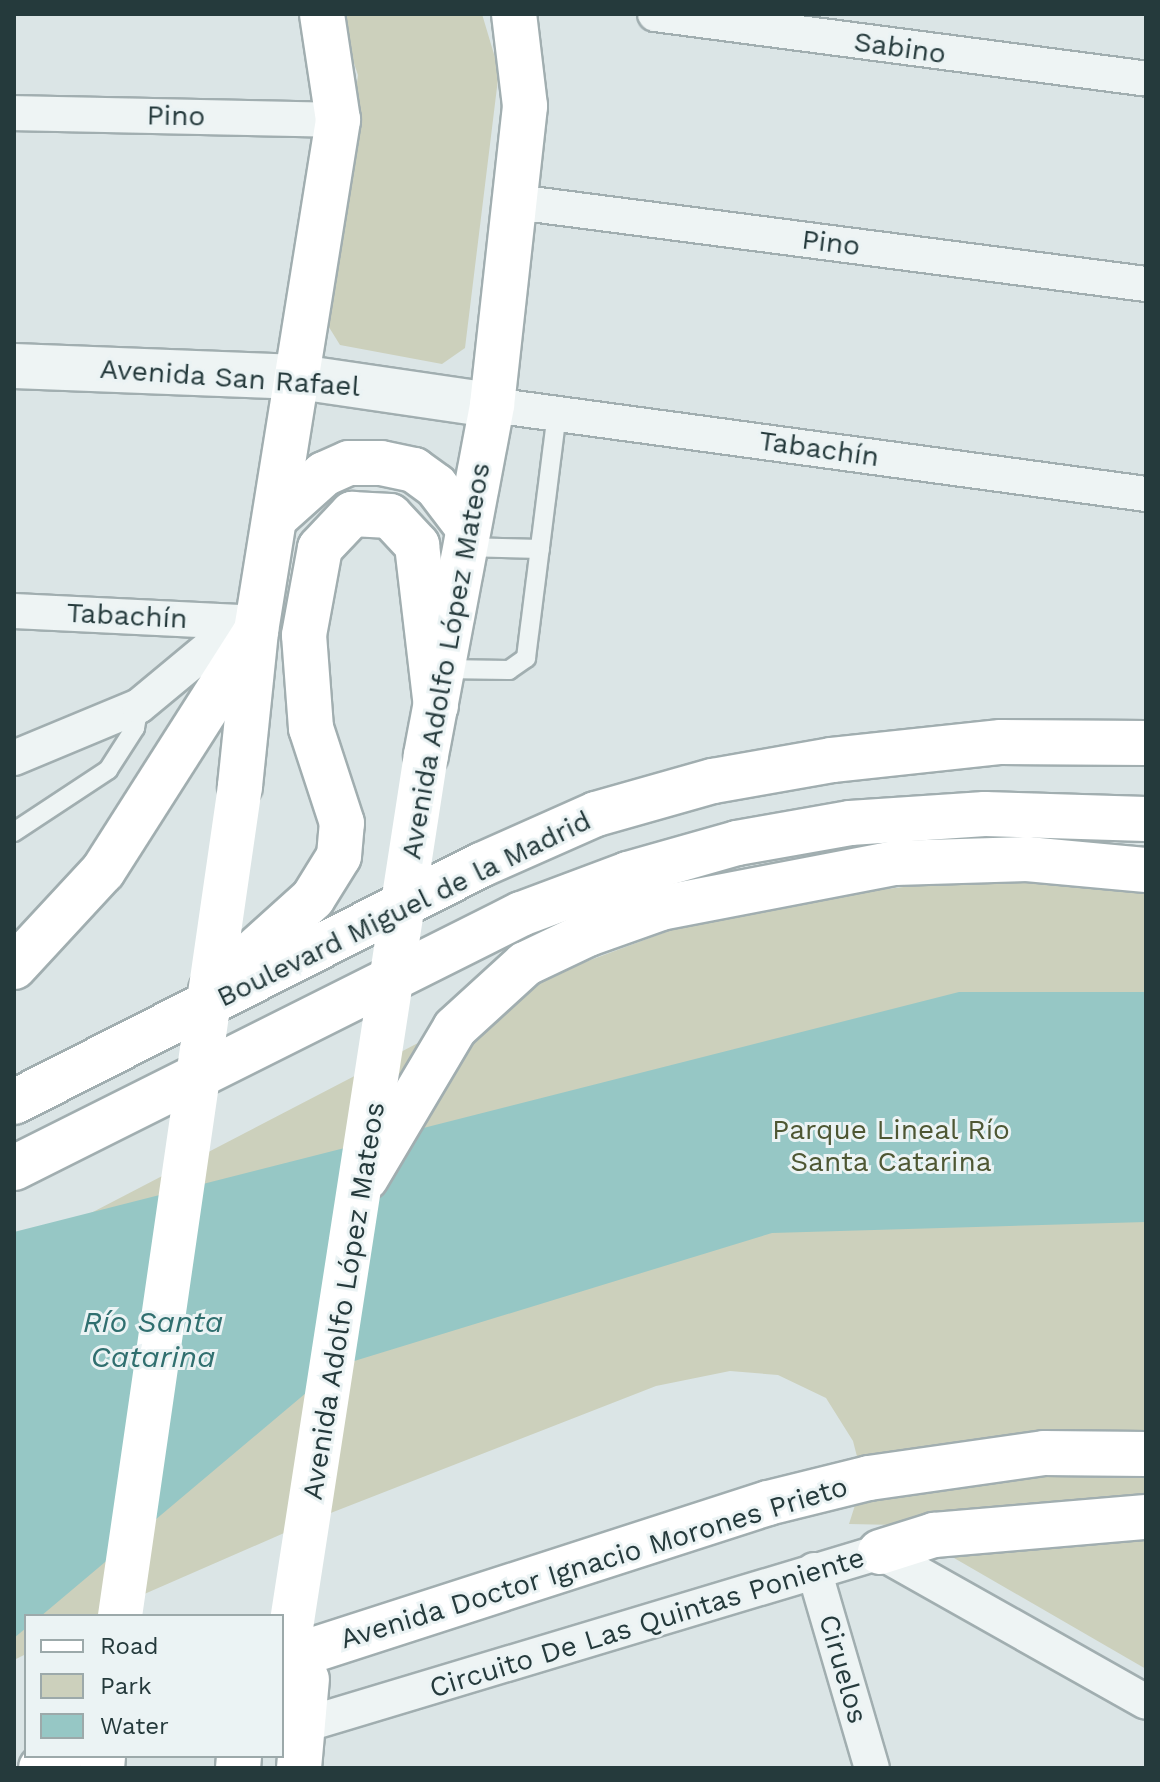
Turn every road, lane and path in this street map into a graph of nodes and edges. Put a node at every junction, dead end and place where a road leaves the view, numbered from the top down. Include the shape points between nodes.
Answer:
1 (322, 14) edge
2 (514, 14) edge
3 (655, 14) edge
4 (1146, 79) edge
5 (14, 113) edge
6 (338, 120) junction
7 (516, 202) junction
8 (1146, 284) edge
9 (14, 366) edge
10 (299, 377) junction
11 (492, 405) junction
12 (557, 414) junction
13 (1146, 494) edge
14 (275, 518) junction
15 (466, 538) junction
16 (540, 549) junction
17 (14, 611) edge
18 (252, 624) junction
19 (439, 688) junction
20 (139, 706) junction
21 (1146, 743) edge
22 (14, 758) edge
23 (1146, 819) edge
24 (14, 832) edge
25 (1146, 870) edge
26 (14, 967) edge
27 (189, 1013) junction
28 (14, 1102) edge
29 (14, 1168) edge
30 (366, 1178) junction
31 (1146, 1454) edge
32 (1146, 1517) edge
33 (880, 1552) junction
34 (814, 1570) junction
35 (120, 1614) edge
36 (289, 1657) edge
37 (1146, 1702) edge
38 (304, 1725) junction
39 (299, 1768) edge
40 (872, 1768) edge

1 - 6 main road
2 - 7 main road, Avenida Adolfo López Mateos via 525,106
3 - 4 street, Sabino
5 - 6 street, Pino
6 - 10 main road
7 - 8 street, Pino
7 - 11 main road, Avenida Adolfo López Mateos
9 - 10 street, Avenida San Rafael
10 - 11 street, Avenida San Rafael
10 - 14 main road
11 - 12 street, Tabachín
11 - 15 main road, Avenida Adolfo López Mateos
12 - 13 street, Tabachín
12 - 16 lane
14 - 15 main road via 324,474 349,463 381,463 414,470 436,486
14 - 18 main road
15 - 16 lane
15 - 19 main road, Avenida Adolfo López Mateos
16 - 19 lane via 520,668
17 - 18 street, Tabachín
18 - 20 street
18 - 26 main road via 103,871
18 - 35 main road, bridge via 240,786
19 - 27 main road via 417,545 390,516 352,514 320,548 304,635 311,728 342,823 339,856 313,898
19 - 30 main road, Avenida Adolfo López Mateos, bridge
20 - 22 street
20 - 24 lane via 135,728 108,770
21 - 27 main road, Boulevard Miguel de la Madrid via 953,745 684,790 596,814 481,865
23 - 29 main road, Boulevard Miguel de la Madrid via 985,814 850,823 737,843 628,874 521,914
25 - 30 main road via 1027,859 895,863 661,908 588,934 525,964 455,1028
27 - 28 main road, Boulevard Miguel de la Madrid
30 - 36 main road, Avenida Adolfo López Mateos, bridge
31 - 36 main road, Avenida Doctor Ignacio Morones Prieto via 1044,1453 869,1478 768,1503
32 - 33 main road via 934,1535
33 - 34 street, Circuito De Las Quintas Poniente
33 - 37 street, Circuito De Las Quintas Poniente
34 - 38 street, Circuito De Las Quintas Poniente
34 - 40 street, Ciruelos
36 - 38 main road, Avenida Adolfo López Mateos
38 - 39 main road, Avenida Adolfo López Mateos

